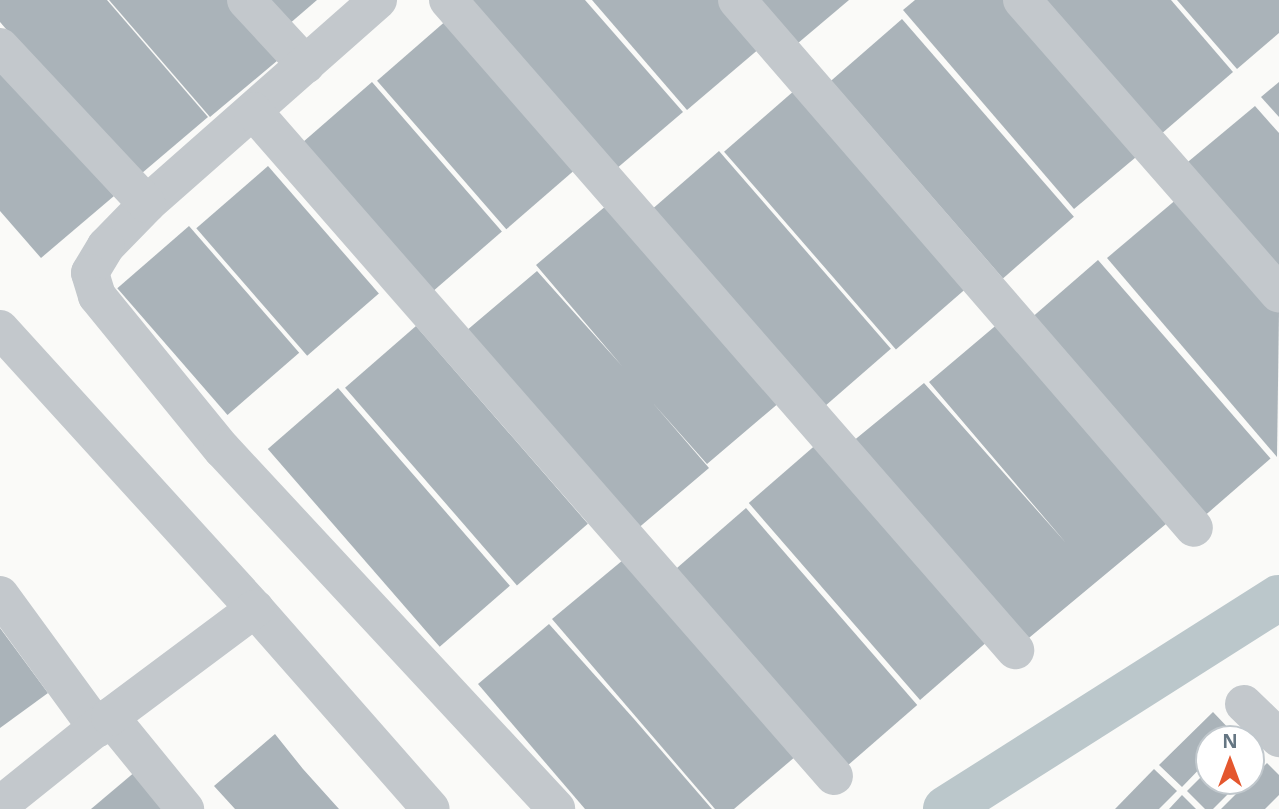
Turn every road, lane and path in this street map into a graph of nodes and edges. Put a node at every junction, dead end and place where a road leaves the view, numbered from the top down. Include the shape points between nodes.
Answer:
1 (246, 0) edge
2 (378, 0) edge
3 (448, 0) edge
4 (737, 0) edge
5 (1022, 0) edge
6 (0, 47) edge
7 (306, 65) junction
8 (253, 111) junction
9 (147, 204) junction
10 (1279, 294) edge
11 (0, 329) edge
12 (1194, 528) dead end
13 (0, 595) edge
14 (256, 609) junction
15 (1015, 650) dead end
16 (1244, 704) dead end
17 (104, 722) junction
18 (1279, 738) edge
19 (834, 776) dead end
20 (0, 805) edge
21 (185, 809) edge
22 (430, 809) edge
23 (556, 809) edge

1 - 7 street
2 - 7 street
3 - 15 street
4 - 12 street
5 - 10 street
6 - 9 street
7 - 8 street
8 - 9 street
8 - 19 street
9 - 23 street via 106,246 90,273 97,296 222,449
11 - 14 street
13 - 17 street
14 - 17 street
14 - 22 street
16 - 18 street
17 - 20 street
17 - 21 street

